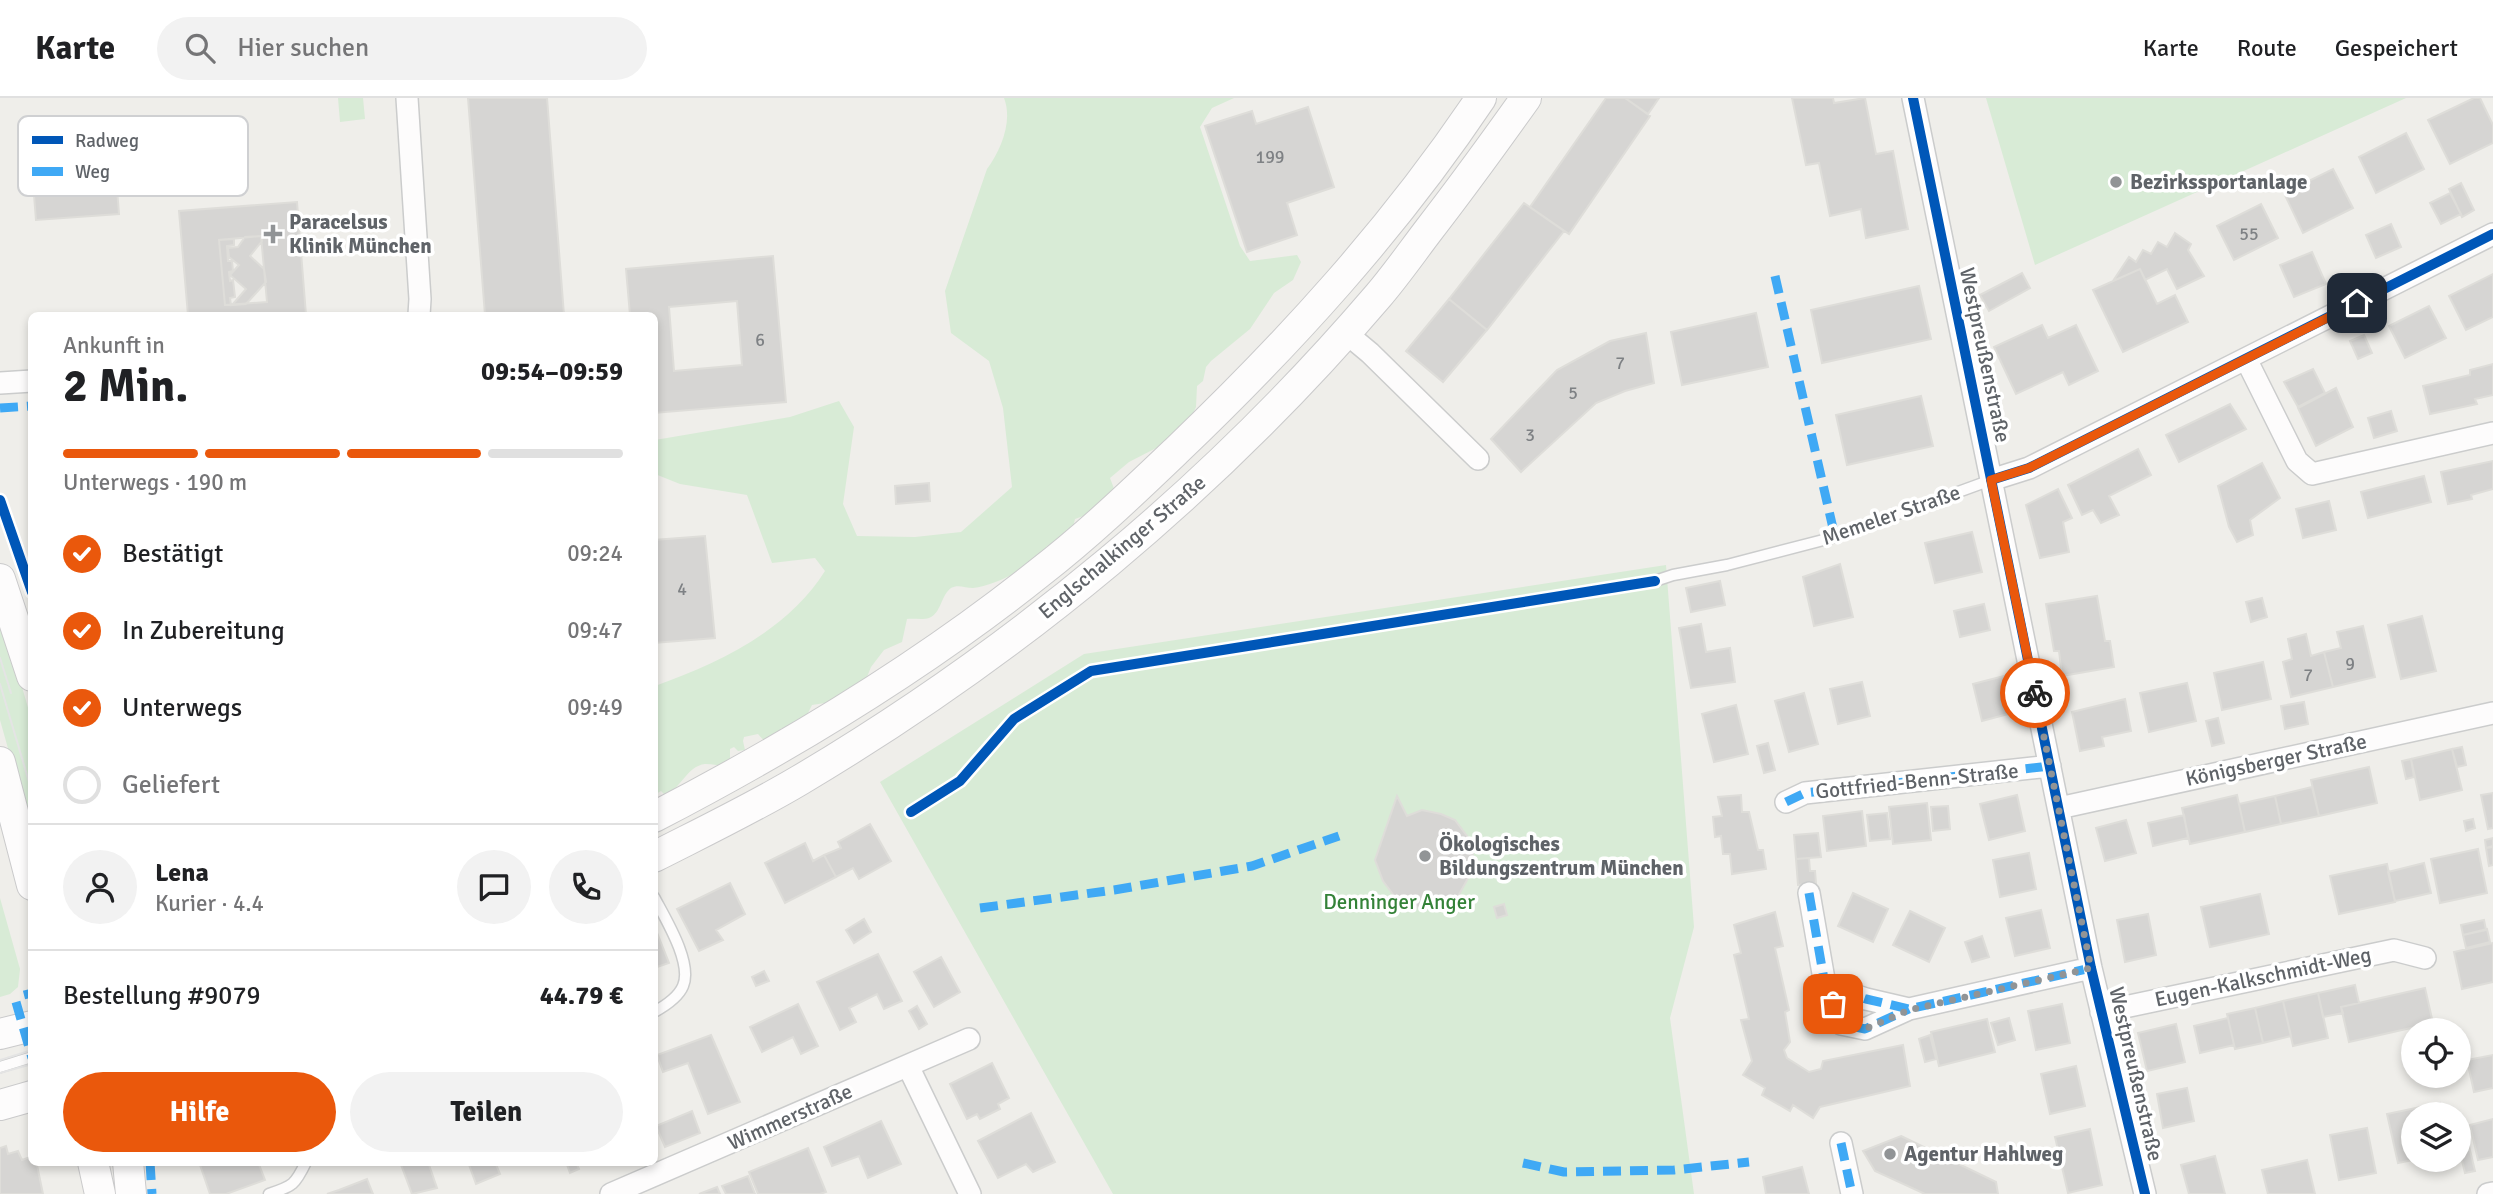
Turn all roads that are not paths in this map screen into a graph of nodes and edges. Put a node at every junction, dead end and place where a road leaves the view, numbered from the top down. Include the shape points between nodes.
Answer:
1 (407, 98) edge
2 (1481, 98) edge
3 (1526, 98) edge
4 (1913, 98) edge
5 (2493, 234) edge
6 (419, 312) edge
7 (1346, 332) junction
8 (2246, 359) junction
9 (28, 381) edge
10 (0, 383) edge
11 (2493, 433) edge
12 (1478, 458) dead end
13 (1991, 480) junction
14 (0, 579) edge
15 (1655, 581) dead end
16 (28, 664) edge
17 (2493, 713) edge
18 (2050, 766) junction
19 (2, 776) edge
20 (1786, 802) dead end
21 (2059, 808) junction
22 (658, 815) edge
23 (658, 855) edge
24 (28, 870) edge
25 (1809, 893) dead end
26 (658, 905) edge
27 (2425, 958) dead end
28 (2091, 968) junction
29 (1825, 985) junction
30 (658, 1009) edge
31 (1909, 1010) junction
32 (2101, 1012) junction
33 (28, 1027) edge
34 (0, 1034) edge
35 (969, 1039) dead end
36 (28, 1058) edge
37 (908, 1066) junction
38 (0, 1067) edge
39 (28, 1097) edge
40 (0, 1105) edge
41 (1841, 1143) dead end
42 (94, 1166) edge
43 (128, 1166) edge
44 (304, 1166) edge
45 (643, 1188) edge
46 (2493, 1193) edge
47 (100, 1194) edge
48 (131, 1194) edge
49 (268, 1194) edge
50 (611, 1194) edge
51 (970, 1194) edge
52 (1852, 1194) edge
53 (2145, 1194) edge
54 (2488, 1194) edge

1 - 6 street
2 - 22 main road, Englschalkinger Straße via 1392,220 1310,317 1141,484 1040,573 851,706
3 - 7 main road, Englschalkinger Straße via 1381,294
4 - 13 street, Westpreußenstraße
5 - 8 street, Memeler Straße
7 - 12 street
7 - 23 main road, Englschalkinger Straße via 1171,511 985,660 799,781
8 - 11 street via 2297,461 2312,474
8 - 13 street, Memeler Straße via 2029,468
9 - 10 street
13 - 15 lane, Memeler Straße via 1835,537
13 - 18 street, Westpreußenstraße
14 - 16 main road
17 - 21 street, Königsberger Straße
18 - 20 street, Gottfried-Benn-Straße via 1805,793
18 - 21 street, Westpreußenstraße
19 - 24 main road
21 - 28 street, Westpreußenstraße
25 - 29 street
26 - 30 lane via 686,972 673,1000
27 - 32 street, Eugen-Kalkschmidt-Weg via 2394,950
28 - 31 street
28 - 32 street, Westpreußenstraße
29 - 31 street
29 - 31 street via 1841,1024 1865,1029
32 - 53 street, Westpreußenstraße
33 - 34 main road
35 - 37 street, Wimmerstraße
36 - 38 lane
37 - 45 street, Wimmerstraße
37 - 51 street
39 - 40 main road
41 - 52 street
42 - 47 main road
43 - 48 main road
44 - 49 lane via 292,1186
45 - 50 street, Wimmerstraße
46 - 54 street

